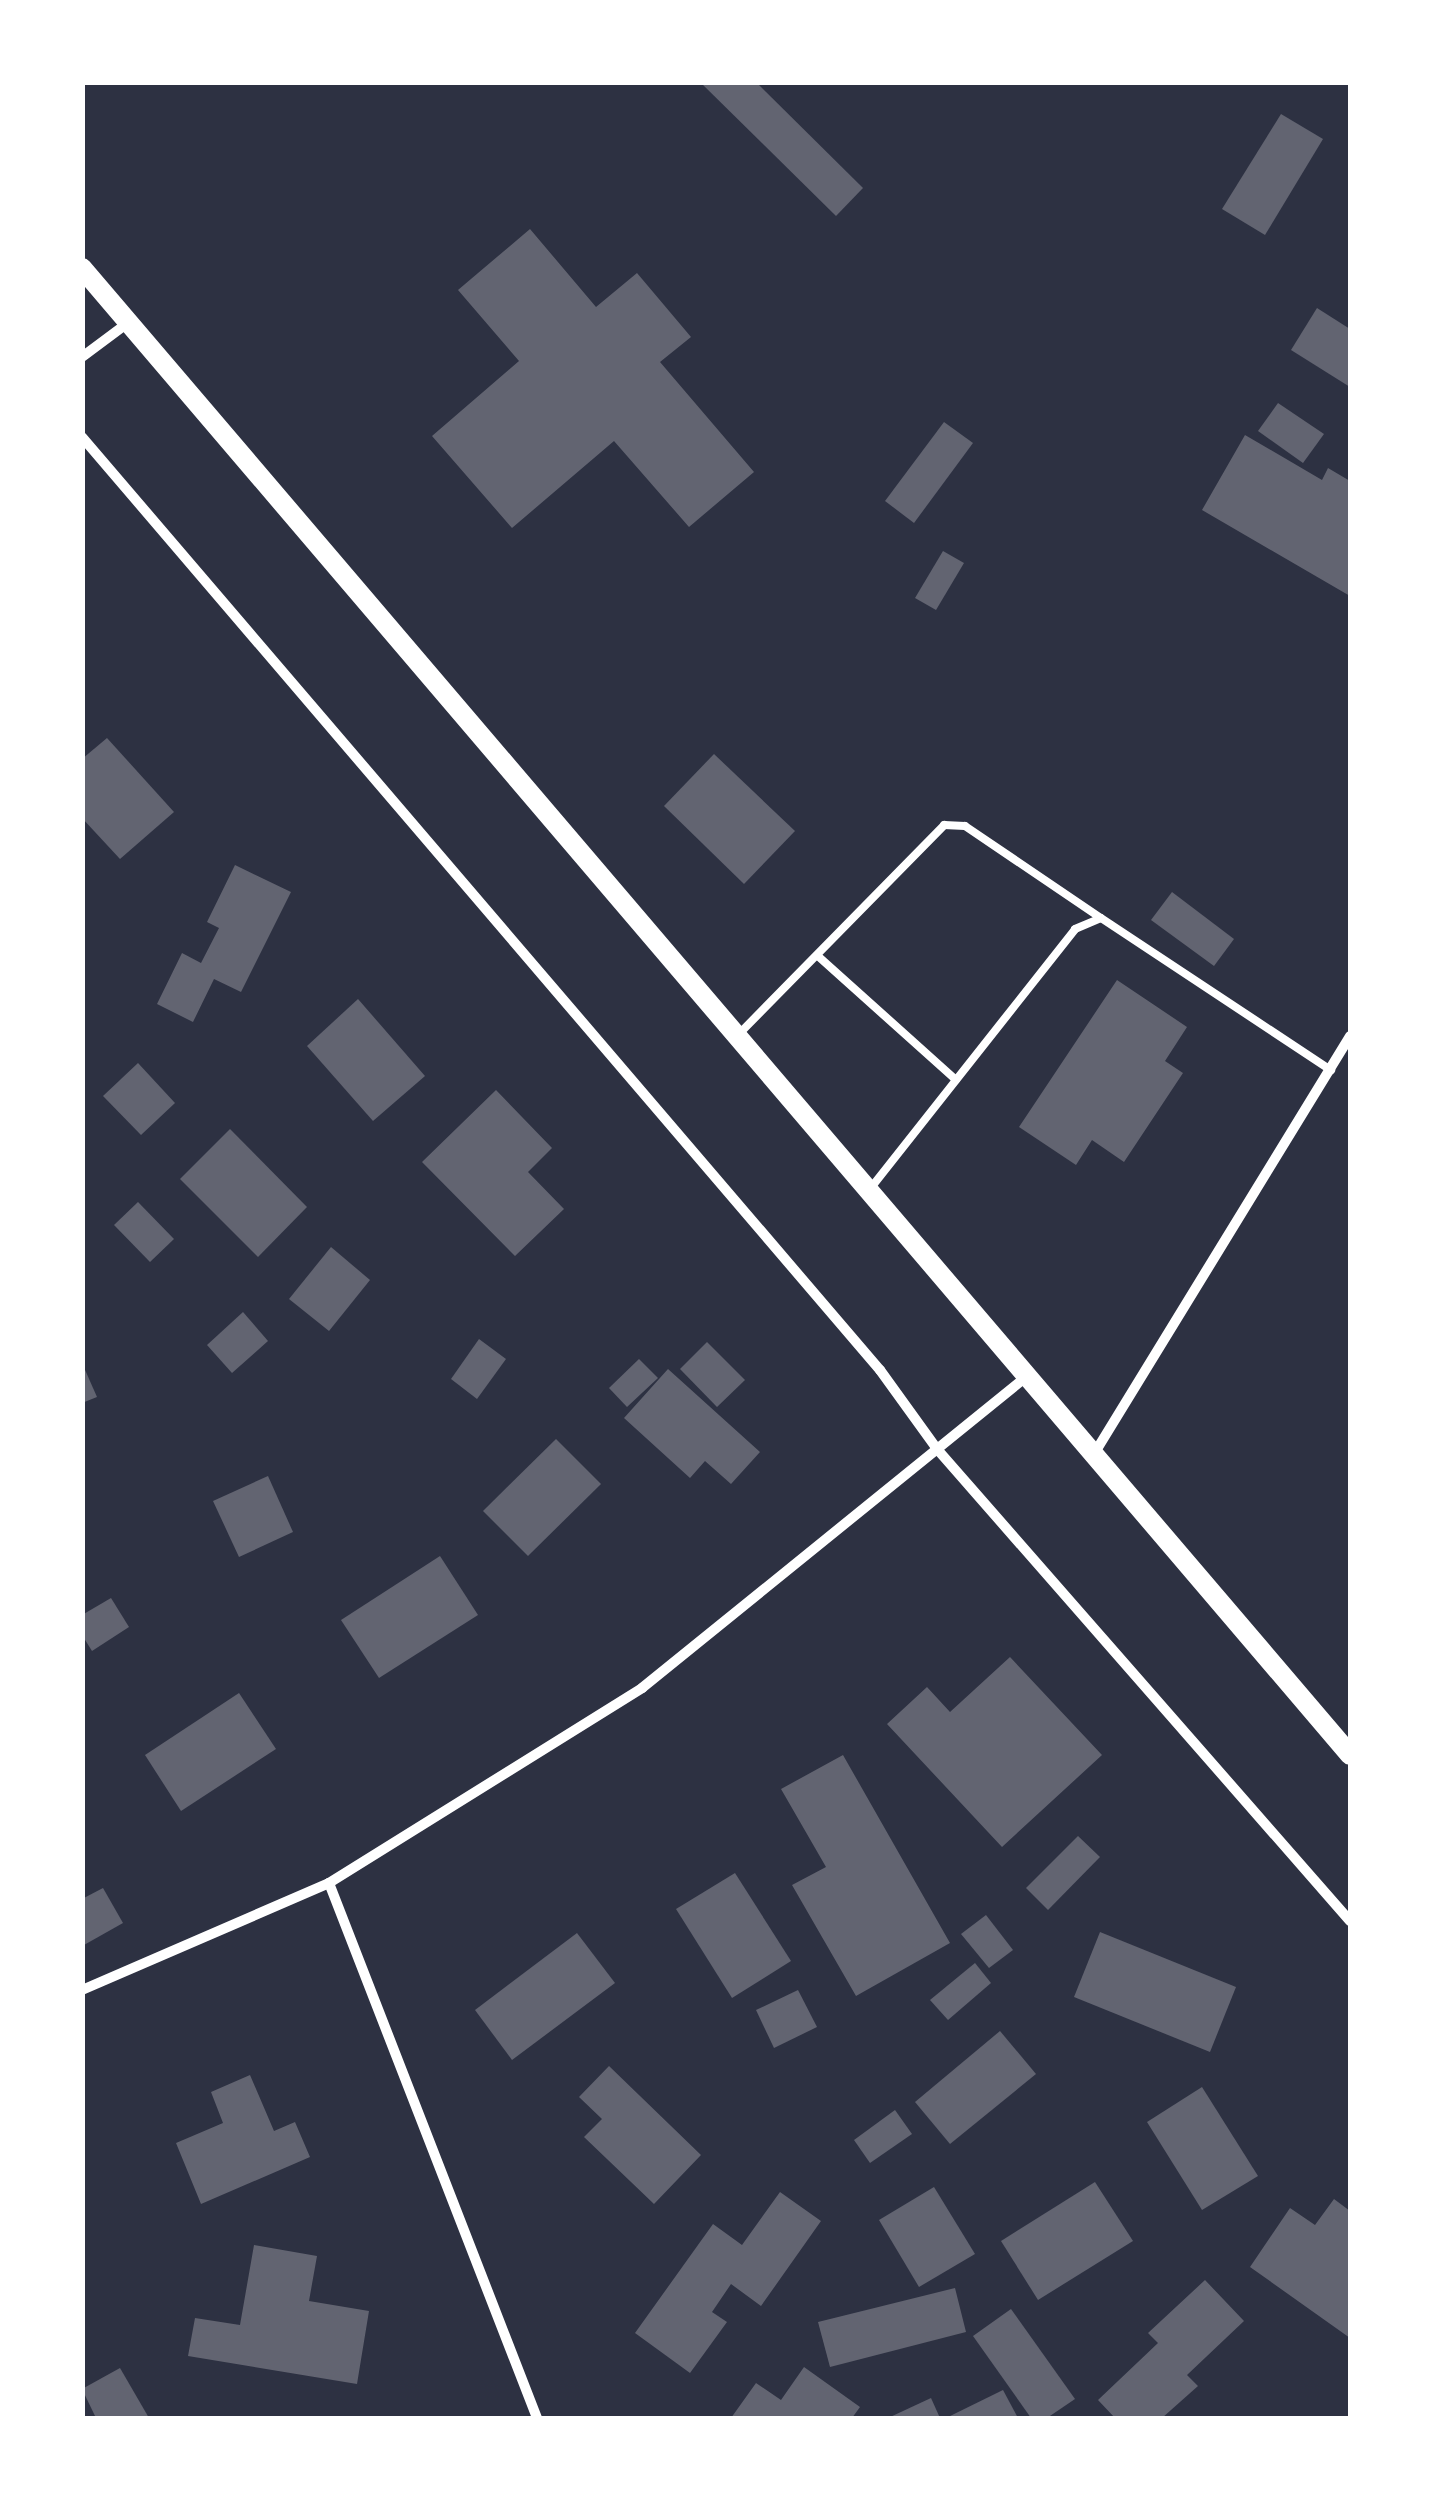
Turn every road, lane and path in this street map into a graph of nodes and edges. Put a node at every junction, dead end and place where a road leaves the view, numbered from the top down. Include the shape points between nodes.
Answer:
1 (82, 268) edge
2 (128, 322) junction
3 (82, 356) edge
4 (82, 437) edge
5 (1101, 918) junction
6 (819, 957) junction
7 (738, 1036) junction
8 (1350, 1036) edge
9 (1331, 1070) junction
10 (956, 1080) junction
11 (870, 1188) junction
12 (1029, 1374) junction
13 (937, 1450) junction
14 (1094, 1454) junction
15 (1350, 1755) edge
16 (329, 1883) junction
17 (1350, 1921) edge
18 (82, 1990) edge
19 (537, 2418) edge

1 - 2 main road
2 - 3 street
2 - 7 main road
4 - 13 street via 880,1370
5 - 6 lane via 965,826 944,825
5 - 9 lane
5 - 10 lane via 1076,929
6 - 7 lane
6 - 10 lane
7 - 11 main road
8 - 9 street
9 - 14 street
10 - 11 lane
11 - 12 main road
12 - 13 street
12 - 14 main road
13 - 16 street via 642,1688
13 - 17 street
14 - 15 main road
16 - 18 street
16 - 19 street

